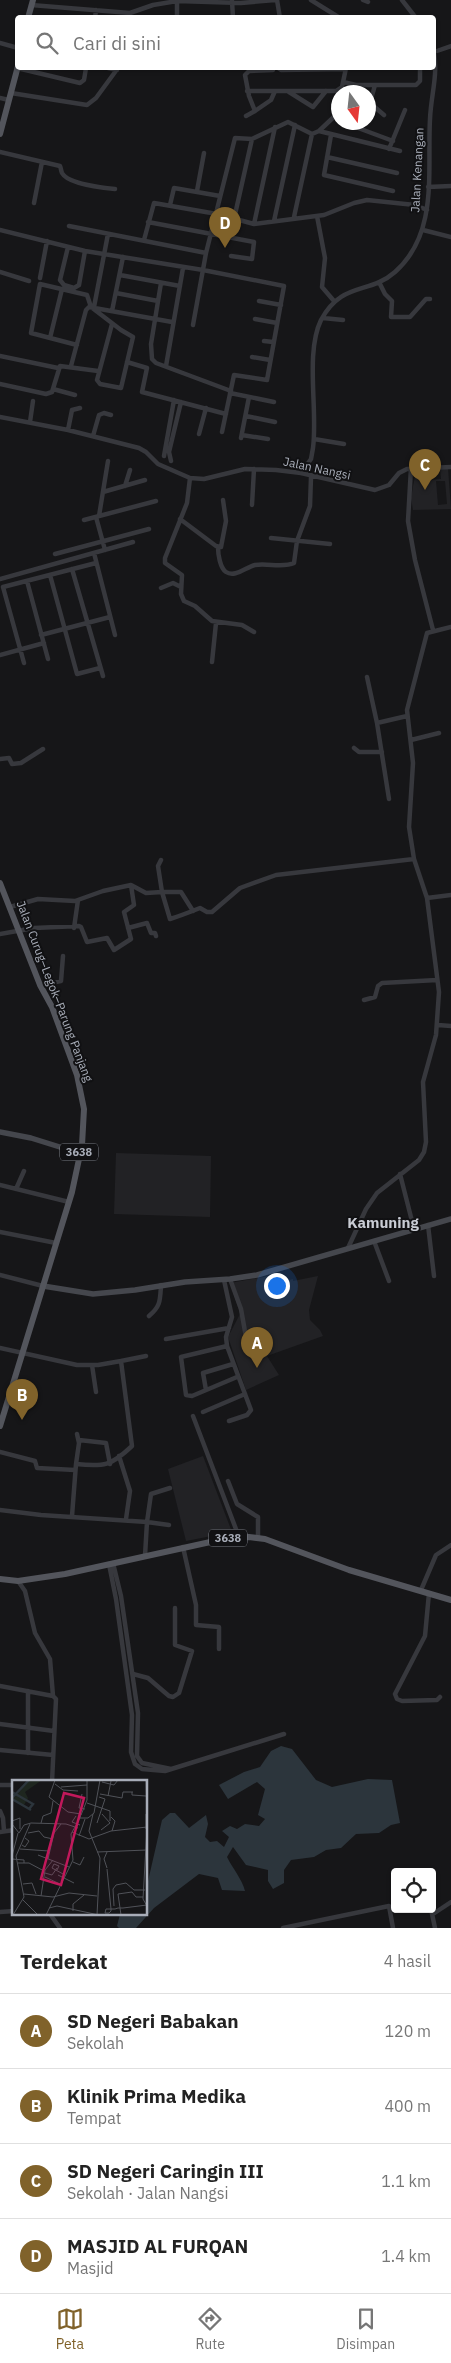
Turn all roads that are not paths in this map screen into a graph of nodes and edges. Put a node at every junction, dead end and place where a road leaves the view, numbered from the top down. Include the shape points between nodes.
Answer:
1 (195, 0) edge
2 (212, 0) edge
3 (276, 0) edge
4 (311, 0) edge
5 (402, 0) edge
6 (167, 1) edge
7 (177, 1) edge
8 (232, 1) edge
9 (32, 2) edge
10 (96, 10) junction
11 (29, 15) edge
12 (95, 15) edge
13 (129, 15) edge
14 (177, 15) edge
15 (233, 15) edge
16 (279, 15) edge
17 (335, 15) edge
18 (414, 15) edge
19 (0, 43) edge
20 (451, 46) edge
21 (15, 47) edge
22 (436, 51) edge
23 (436, 65) edge
24 (16, 70) edge
25 (30, 70) edge
26 (86, 70) edge
27 (117, 70) edge
28 (266, 70) edge
29 (346, 70) edge
30 (420, 70) edge
31 (343, 82) junction
32 (356, 85) edge
33 (376, 85) edge
34 (247, 91) junction
35 (275, 91) junction
36 (288, 91) junction
37 (326, 91) junction
38 (10, 97) junction
39 (0, 98) edge
40 (376, 108) edge
41 (255, 110) junction
42 (405, 110) dead end
43 (384, 115) dead end
44 (246, 116) dead end
45 (331, 120) edge
46 (295, 125) junction
47 (275, 127) junction
48 (362, 130) edge
49 (319, 131) junction
50 (0, 134) edge
51 (312, 134) junction
52 (332, 135) junction
53 (252, 139) junction
54 (393, 141) junction
55 (389, 149) junction
56 (400, 151) dead end
57 (0, 152) edge
58 (204, 154) dead end
59 (327, 157) junction
60 (42, 162) junction
61 (397, 173) dead end
62 (428, 186) junction
63 (451, 186) edge
64 (115, 190) dead end
65 (197, 191) junction
66 (393, 192) dead end
67 (220, 196) junction
68 (34, 203) dead end
69 (170, 205) junction
70 (427, 210) junction
71 (217, 214) junction
72 (317, 216) junction
73 (294, 217) junction
74 (234, 219) junction
75 (274, 221) junction
76 (148, 222) junction
77 (254, 224) junction
78 (69, 226) dead end
79 (0, 230) edge
80 (423, 230) junction
81 (211, 232) junction
82 (108, 234) junction
83 (451, 237) edge
84 (144, 240) junction
85 (47, 241) junction
86 (68, 246) junction
87 (85, 251) junction
88 (206, 253) junction
89 (104, 254) junction
90 (231, 256) dead end
91 (123, 257) junction
92 (183, 268) junction
93 (203, 270) junction
94 (0, 272) edge
95 (120, 275) junction
96 (40, 278) dead end
97 (29, 281) dead end
98 (379, 282) junction
99 (161, 283) junction
100 (180, 286) junction
101 (62, 288) junction
102 (116, 293) junction
103 (430, 299) dead end
104 (158, 301) junction
105 (259, 301) dead end
106 (334, 301) junction
107 (280, 305) junction
108 (92, 307) junction
109 (112, 311) junction
110 (322, 318) junction
111 (154, 319) junction
112 (255, 319) dead end
113 (344, 320) dead end
114 (172, 322) junction
115 (277, 323) junction
116 (112, 324) junction
117 (193, 324) dead end
118 (50, 338) junction
119 (264, 341) dead end
120 (273, 342) junction
121 (77, 346) junction
122 (0, 356) edge
123 (252, 357) dead end
124 (270, 360) junction
125 (128, 362) junction
126 (71, 366) junction
127 (166, 366) junction
128 (58, 368) junction
129 (98, 371) junction
130 (0, 384) edge
131 (53, 389) junction
132 (230, 392) junction
133 (75, 395) dead end
134 (250, 397) junction
135 (33, 401) dead end
136 (178, 401) junction
137 (274, 402) dead end
138 (80, 408) dead end
139 (206, 408) junction
140 (226, 414) junction
141 (112, 415) dead end
142 (246, 416) junction
143 (0, 417) edge
144 (30, 422) junction
145 (275, 422) dead end
146 (68, 430) junction
147 (222, 432) dead end
148 (200, 434) dead end
149 (93, 436) junction
150 (268, 439) dead end
151 (314, 439) junction
152 (344, 444) dead end
153 (164, 456) dead end
154 (108, 461) dead end
155 (170, 461) dead end
156 (451, 467) edge
157 (411, 468) junction
158 (254, 469) junction
159 (130, 470) dead end
160 (300, 473) junction
161 (311, 476) junction
162 (190, 478) junction
163 (145, 480) dead end
164 (125, 486) junction
165 (103, 492) junction
166 (222, 500) dead end
167 (156, 501) dead end
168 (252, 505) dead end
169 (98, 516) junction
170 (180, 519) junction
171 (84, 520) dead end
172 (149, 528) dead end
173 (271, 538) dead end
174 (102, 541) junction
175 (297, 541) junction
176 (133, 542) dead end
177 (330, 544) dead end
178 (218, 547) junction
179 (105, 550) junction
180 (94, 553) junction
181 (54, 554) dead end
182 (96, 563) junction
183 (72, 569) junction
184 (50, 575) junction
185 (0, 579) edge
186 (26, 580) junction
187 (181, 587) junction
188 (162, 588) dead end
189 (110, 617) junction
190 (216, 623) junction
191 (87, 624) junction
192 (451, 627) edge
193 (65, 629) junction
194 (433, 630) junction
195 (254, 632) dead end
196 (41, 635) junction
197 (115, 635) dead end
198 (44, 644) junction
199 (21, 650) junction
200 (0, 655) edge
201 (48, 659) dead end
202 (212, 662) dead end
203 (24, 663) dead end
204 (100, 668) junction
205 (102, 676) dead end
206 (367, 677) dead end
207 (407, 716) junction
208 (377, 723) junction
209 (439, 733) dead end
210 (411, 740) junction
211 (354, 748) dead end
212 (43, 749) dead end
213 (382, 752) junction
214 (0, 759) edge
215 (388, 799) dead end
216 (414, 859) junction
217 (161, 860) dead end
218 (0, 883) edge
219 (131, 885) junction
220 (162, 892) junction
221 (451, 894) edge
222 (427, 898) junction
223 (78, 900) junction
224 (10, 907) junction
225 (193, 911) junction
226 (74, 928) junction
227 (128, 928) junction
228 (20, 930) junction
229 (0, 934) edge
230 (156, 936) dead end
231 (64, 956) dead end
232 (437, 980) junction
233 (40, 984) junction
234 (364, 1000) dead end
235 (438, 1025) junction
236 (451, 1026) edge
237 (0, 1132) edge
238 (79, 1153) junction
239 (24, 1171) dead end
240 (400, 1174) junction
241 (0, 1185) edge
242 (16, 1189) junction
243 (69, 1202) junction
244 (451, 1219) edge
245 (428, 1225) junction
246 (414, 1229) junction
247 (0, 1232) edge
248 (374, 1241) junction
249 (56, 1243) junction
250 (348, 1248) junction
251 (0, 1275) edge
252 (434, 1276) dead end
253 (227, 1280) junction
254 (389, 1281) dead end
255 (161, 1285) junction
256 (43, 1286) junction
257 (149, 1316) dead end
258 (229, 1328) junction
259 (166, 1339) dead end
260 (228, 1346) junction
261 (0, 1348) edge
262 (22, 1352) junction
263 (249, 1354) dead end
264 (146, 1356) dead end
265 (121, 1361) junction
266 (233, 1364) junction
267 (92, 1365) junction
268 (237, 1377) junction
269 (206, 1390) junction
270 (96, 1392) dead end
271 (245, 1394) junction
272 (203, 1412) dead end
273 (194, 1416) dead end
274 (229, 1421) dead end
275 (0, 1426) edge
276 (77, 1434) dead end
277 (79, 1440) junction
278 (0, 1452) edge
279 (119, 1456) junction
280 (76, 1464) junction
281 (110, 1464) junction
282 (75, 1470) junction
283 (228, 1481) dead end
284 (170, 1488) dead end
285 (0, 1510) edge
286 (72, 1516) junction
287 (126, 1519) junction
288 (147, 1522) junction
289 (168, 1525) dead end
290 (239, 1537) junction
291 (258, 1538) junction
292 (451, 1545) edge
293 (183, 1547) junction
294 (145, 1556) junction
295 (111, 1563) junction
296 (0, 1579) edge
297 (18, 1581) junction
298 (420, 1590) junction
299 (429, 1593) junction
300 (451, 1600) edge
301 (175, 1608) dead end
302 (219, 1650) dead end
303 (132, 1662) junction
304 (125, 1665) junction
305 (133, 1674) junction
306 (0, 1686) edge
307 (28, 1691) junction
308 (53, 1696) junction
309 (440, 1697) dead end
310 (138, 1713) junction
311 (132, 1714) junction
312 (0, 1724) edge
313 (29, 1730) junction
314 (54, 1732) junction
315 (284, 1734) dead end
316 (0, 1750) edge
317 (28, 1753) junction
318 (53, 1755) junction
319 (135, 1760) junction
320 (52, 1780) edge
321 (0, 1811) edge
322 (2, 1832) edge
323 (451, 1902) edge
324 (389, 1906) joint
325 (436, 1910) edge
326 (432, 1913) edge
327 (51, 1916) edge
328 (299, 1927) edge
329 (60, 1928) edge
330 (283, 1928) edge
331 (393, 1928) edge
332 (435, 1928) edge

1 - 2 street
1 - 7 street
2 - 8 street
3 - 8 street
3 - 16 street
4 - 17 street
5 - 18 street
6 - 7 street
6 - 13 street
7 - 14 street
8 - 15 street
9 - 10 street
9 - 11 main road
10 - 12 street
10 - 13 street
19 - 21 street
20 - 22 street
23 - 62 street, Jalan Kenangan via 430,113
24 - 38 main road
25 - 26 street via 80,82 84,80
27 - 38 street via 87,105
28 - 34 street via 246,72
29 - 31 street
30 - 33 street via 420,81 416,85
31 - 32 street
31 - 37 street via 338,90
34 - 35 street
34 - 41 street
35 - 36 street
35 - 41 street via 271,100
36 - 37 street
36 - 37 street via 312,107
38 - 39 street
38 - 50 main road
40 - 43 street
41 - 44 street
42 - 54 street
45 - 49 street
46 - 47 street via 288,122
46 - 51 street
46 - 75 street
47 - 53 street
47 - 77 street
48 - 54 street
49 - 51 street
49 - 52 street
51 - 73 street
52 - 55 street
52 - 59 street
53 - 67 street via 235,138
53 - 74 street
54 - 55 street
55 - 56 street
57 - 60 street
58 - 65 street
59 - 61 street
59 - 66 street via 323,171 325,176
60 - 64 street via 60,166 62,173 72,180
60 - 68 street
62 - 63 street
62 - 70 street, Jalan Kenangan
65 - 67 street
65 - 69 street via 174,188
67 - 71 street
69 - 71 street
69 - 76 street via 152,204
70 - 72 street via 415,205 367,200
70 - 80 street, Jalan Kenangan
71 - 74 street
71 - 81 street
72 - 73 street
72 - 106 street via 325,258 322,288
73 - 75 street
74 - 77 street
75 - 77 street
76 - 81 street
76 - 84 street
78 - 82 street
79 - 85 street
80 - 83 street
80 - 98 street, Jalan Kenangan via 399,268
81 - 88 street
81 - 90 street via 254,242 252,259
82 - 84 street
82 - 89 street
84 - 88 street
85 - 86 street
85 - 96 street
86 - 87 street
86 - 87 street via 60,280 74,288 78,285
87 - 89 street
88 - 93 street
89 - 91 street
89 - 108 street
91 - 92 street
91 - 95 street
92 - 93 street
92 - 100 street
93 - 107 street via 284,286
93 - 117 street
94 - 97 street
95 - 99 street
95 - 102 street
98 - 103 street via 392,301 391,317 410,317 426,299
98 - 106 street, Jalan Kenangan
99 - 100 street
99 - 104 street
100 - 114 street
101 - 108 street via 87,295
101 - 118 street
101 - 118 street via 44,284 39,287 30,331 33,335
102 - 104 street
102 - 109 street
104 - 111 street
105 - 107 street
106 - 110 street, Jalan Kenangan
107 - 115 street
108 - 109 street
108 - 116 street
108 - 121 street via 86,310
109 - 111 street
110 - 113 street
110 - 151 street, Jalan Kenangan via 314,348
111 - 114 street
111 - 127 street via 152,359
112 - 115 street
114 - 127 street
115 - 120 street
116 - 125 street via 133,337
116 - 129 street
118 - 121 street
119 - 120 street
120 - 124 street
121 - 126 street
122 - 128 street
123 - 124 street
124 - 132 street via 266,380 234,375
125 - 129 street via 121,388 99,383
125 - 136 street via 147,368 142,392
126 - 128 street
126 - 129 street
127 - 132 street
128 - 131 street
130 - 131 street via 46,394
131 - 133 street
132 - 134 street
132 - 140 street
134 - 137 street
134 - 142 street
135 - 144 street
136 - 139 street
136 - 153 street
136 - 155 street
138 - 146 street via 72,410
139 - 140 street
139 - 148 street
140 - 147 street
141 - 149 street via 99,415
142 - 145 street
142 - 150 street via 241,436
143 - 144 street, Jalan Nangsi
144 - 146 street, Jalan Nangsi
146 - 149 street, Jalan Nangsi
149 - 162 street, Jalan Nangsi via 143,450 162,466
151 - 152 street
151 - 160 street, Jalan Kenangan via 311,459
154 - 165 street
156 - 157 street
157 - 161 street, Jalan Nangsi via 402,471 389,485 375,490
157 - 194 street via 408,521
158 - 160 street, Jalan Nangsi
158 - 162 street, Jalan Nangsi via 204,479
158 - 168 street
159 - 164 street
160 - 161 street, Jalan Nangsi
161 - 175 street via 310,506
162 - 170 street via 190,492
163 - 164 street
164 - 165 street
165 - 169 street
166 - 178 street via 226,521 223,545
167 - 169 street
169 - 171 street
169 - 174 street
170 - 178 street
170 - 187 street via 165,560 167,566 182,575
172 - 174 street
173 - 175 street
174 - 179 street
174 - 181 street
175 - 177 street
175 - 178 street via 296,561 292,564 257,565 233,574 224,570
176 - 179 street
179 - 180 street
180 - 182 street
180 - 185 street
182 - 183 street
182 - 189 street
183 - 184 street
183 - 191 street
184 - 186 street
184 - 193 street
186 - 196 street
186 - 199 street via 3,587
187 - 188 street via 173,583
187 - 190 street via 183,600
189 - 191 street
189 - 197 street
190 - 195 street via 242,625
190 - 202 street
191 - 193 street
191 - 204 street
192 - 194 street
193 - 196 street
193 - 204 street via 77,674
194 - 207 street via 427,633 408,701
196 - 198 street
198 - 199 street
198 - 201 street
199 - 200 street
199 - 203 street
204 - 205 street
206 - 208 street
207 - 208 street
207 - 210 street
208 - 213 street
209 - 210 street
210 - 216 street via 413,772 409,827
211 - 213 street via 359,752
212 - 214 street via 18,764 12,764 10,758
213 - 215 street
216 - 222 street
216 - 225 street via 280,874 240,888 212,912 202,908
217 - 220 street via 158,866
218 - 224 main road, Jalan Curug–Legok–Parung Panjang / 3638
219 - 220 street via 146,892
219 - 223 street
219 - 227 street via 134,905 124,912
220 - 225 street via 181,892
220 - 225 street via 170,919
221 - 222 street
222 - 232 street
223 - 224 street via 38,899
223 - 226 street
224 - 228 main road, Jalan Curug–Legok–Parung Panjang / 3638
226 - 227 street via 81,928 87,942 106,938 114,950 131,940
226 - 228 street
227 - 230 street via 147,923 151,934
228 - 229 street
228 - 233 main road, Jalan Curug–Legok–Parung Panjang / 3638
231 - 233 street via 61,981
232 - 234 street via 382,983 375,996
232 - 235 street
233 - 238 main road, Jalan Curug–Legok–Parung Panjang / 3638 via 52,1008 82,1095 83,1138
235 - 236 street
235 - 240 street via 423,1082 425,1147 419,1160
237 - 238 street
238 - 243 main road, Jalan Curug–Legok–Parung Panjang / 3638
239 - 242 street
240 - 246 street
240 - 250 street via 377,1193
241 - 242 street
242 - 243 street
243 - 249 main road, Jalan Curug–Legok–Parung Panjang / 3638
244 - 245 street
245 - 246 street
245 - 252 street
246 - 248 street
247 - 249 street
248 - 250 street
248 - 254 street
249 - 256 main road, Jalan Curug–Legok–Parung Panjang / 3638
250 - 253 street via 257,1275
251 - 256 street
253 - 255 street
253 - 258 street via 232,1317
253 - 263 street via 241,1309
255 - 256 street via 93,1294
255 - 257 street via 161,1301
256 - 262 main road, Jalan Curug–Legok–Parung Panjang / 3638
258 - 259 street
258 - 260 street
260 - 266 street
260 - 269 street via 181,1357 187,1396
261 - 262 street
262 - 267 street via 76,1365
262 - 275 main road, Jalan Curug–Legok–Parung Panjang / 3638
264 - 265 street
265 - 267 street
265 - 279 street via 132,1446
266 - 268 street
266 - 269 street via 203,1373
267 - 270 street
268 - 269 street
268 - 271 street
271 - 272 street
271 - 274 street via 250,1412
273 - 290 street
276 - 277 street
277 - 280 street
277 - 281 street via 106,1443
278 - 282 street via 35,1461 37,1468
279 - 281 street
279 - 287 street via 130,1491
280 - 281 street via 100,1467
280 - 282 street
282 - 286 street
283 - 291 street via 237,1504 258,1517
284 - 288 street via 151,1494
285 - 286 street
286 - 287 street
287 - 288 street
288 - 289 street
288 - 294 street
290 - 291 main road, 3638
290 - 293 main road, 3638
291 - 298 main road, 3638 via 366,1576
292 - 298 street via 436,1555
293 - 294 main road, 3638
293 - 302 street via 196,1605 196,1625 219,1627
294 - 295 main road, 3638
295 - 297 main road, 3638
295 - 303 street
295 - 304 street
296 - 297 main road, 3638
297 - 308 street via 26,1591 35,1633 50,1659
298 - 299 main road, 3638
299 - 300 main road, 3638
299 - 309 street via 425,1636 395,1694 402,1701 437,1700
301 - 305 street via 175,1645 192,1652 179,1694 169,1696 148,1678
303 - 304 street
303 - 305 street
304 - 311 street
305 - 310 street
306 - 307 street
307 - 308 street
307 - 313 street
308 - 314 street via 57,1703
310 - 311 street
310 - 319 street
311 - 319 street via 131,1752
312 - 313 street
313 - 314 street
313 - 317 street
314 - 318 street
315 - 319 street via 171,1769
316 - 317 street
317 - 318 street
318 - 320 street
321 - 322 street
323 - 325 street
324 - 328 street
324 - 331 street
326 - 332 street
327 - 329 street
328 - 330 street

